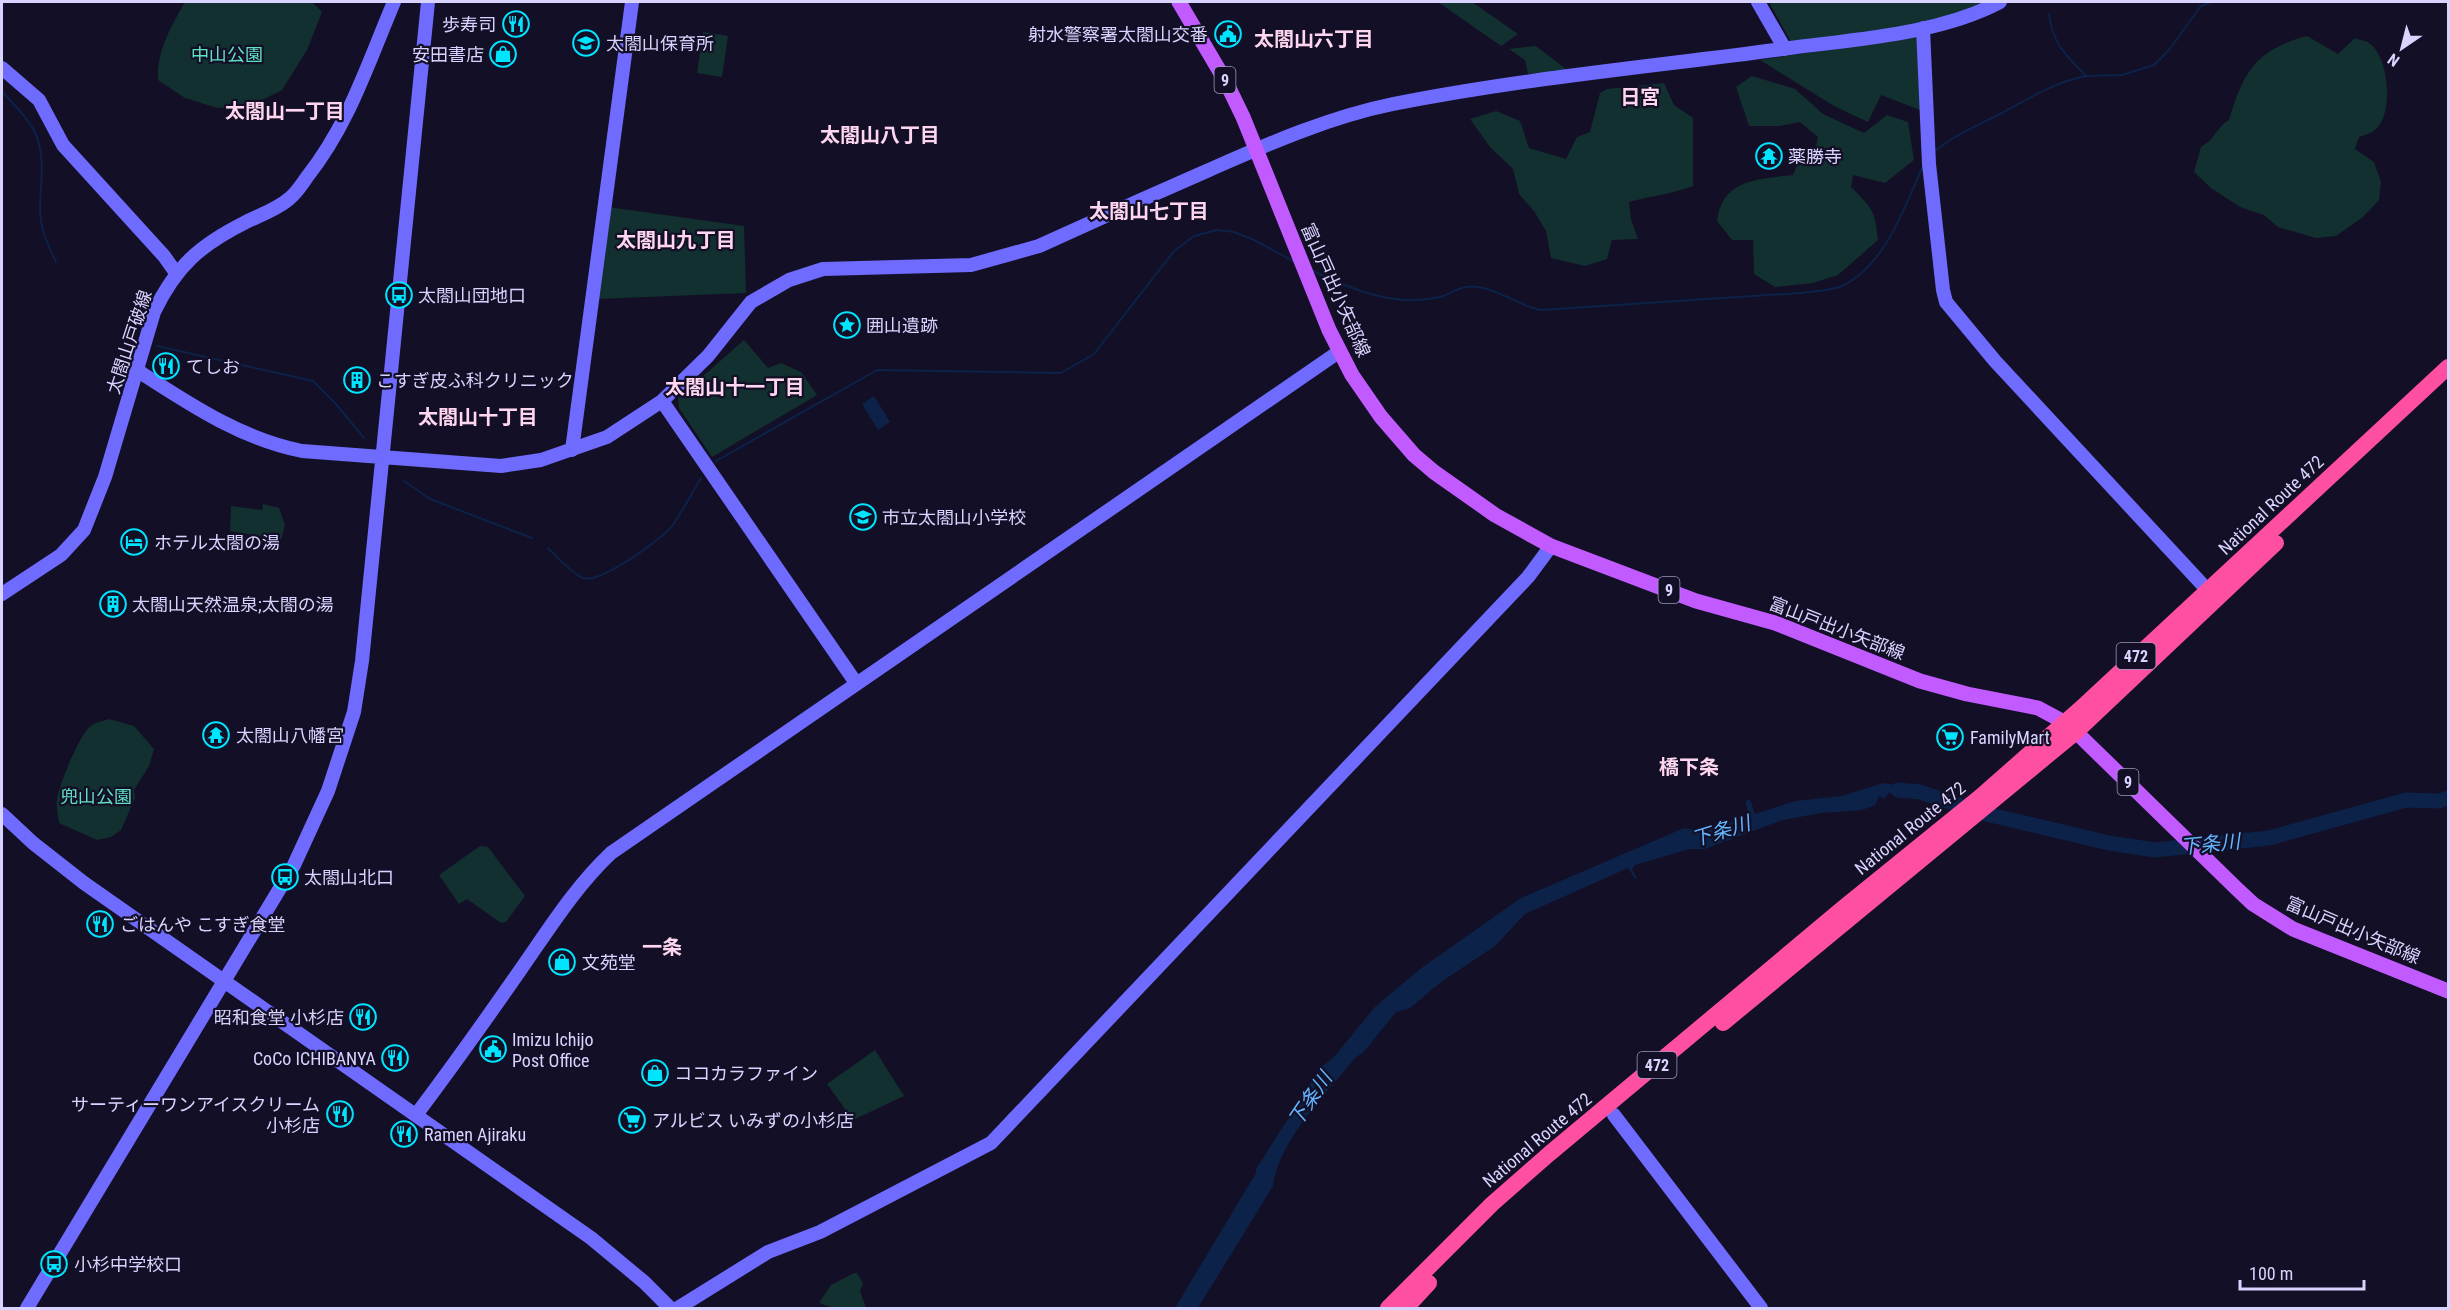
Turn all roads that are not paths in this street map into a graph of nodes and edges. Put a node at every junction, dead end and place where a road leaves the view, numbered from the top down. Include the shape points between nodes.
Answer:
1 (394, 2) edge
2 (428, 2) edge
3 (632, 2) edge
4 (1179, 2) edge
5 (1758, 2) edge
6 (2000, 2) edge
7 (1923, 28) junction
8 (1785, 49) junction
9 (2, 68) edge
10 (1257, 148) junction
11 (176, 273) junction
12 (1340, 351) junction
13 (2448, 368) edge
14 (138, 371) junction
15 (2448, 382) edge
16 (662, 401) junction
17 (572, 450) junction
18 (383, 459) junction
19 (1551, 546) junction
20 (2, 594) edge
21 (2212, 595) junction
22 (856, 683) junction
23 (2070, 727) junction
24 (2, 814) edge
25 (1944, 834) junction
26 (223, 982) junction
27 (2448, 991) edge
28 (416, 1115) junction
29 (1614, 1115) junction
30 (27, 1308) edge
31 (670, 1308) edge
32 (678, 1308) edge
33 (1388, 1308) edge
34 (1406, 1308) edge
35 (1761, 1308) edge

1 - 11 street, 太閤山戸破線 via 343,125 290,199 210,241
2 - 18 street
3 - 17 street
4 - 10 main road, 富山戸出小矢部線 / 9 via 1226,82
5 - 8 street
6 - 7 street
7 - 8 street
7 - 21 street via 1929,164 1946,302 1995,361
8 - 10 street via 1392,104
9 - 11 street via 39,100 63,145
10 - 12 main road, 富山戸出小矢部線 / 9
10 - 16 street via 1039,246 1005,257 941,268 823,269 789,280 751,302 708,356
11 - 14 street, 太閤山戸破線 via 154,312
12 - 19 main road, 富山戸出小矢部線 / 9 via 1381,417 1414,455 1495,515
12 - 22 street
13 - 21 highway, National Route 472 / 472
14 - 18 street via 221,421 275,446
14 - 20 street, 太閤山戸破線 via 103,484 84,530 61,555
15 - 21 highway, National Route 472 / 472
16 - 17 street via 607,437
16 - 22 street
17 - 18 street via 501,466
18 - 26 street via 354,712 328,791 294,865
19 - 23 main road, 富山戸出小矢部線 / 9 via 1696,601 1776,623 1920,681 2038,708
19 - 32 street via 1528,577 991,1143 820,1232 768,1252
21 - 23 highway, National Route 472 / 472
22 - 28 street via 611,853 590,873
23 - 25 highway, National Route 472 / 472
23 - 27 main road, 富山戸出小矢部線 / 9 via 2253,904 2293,929
24 - 26 street via 62,867
25 - 29 highway, National Route 472 / 472
25 - 33 highway, National Route 472 / 472 via 1842,909 1549,1154 1492,1204
26 - 28 street
26 - 30 street
28 - 31 street via 591,1238
29 - 34 highway, National Route 472 / 472 via 1499,1213
29 - 35 street

